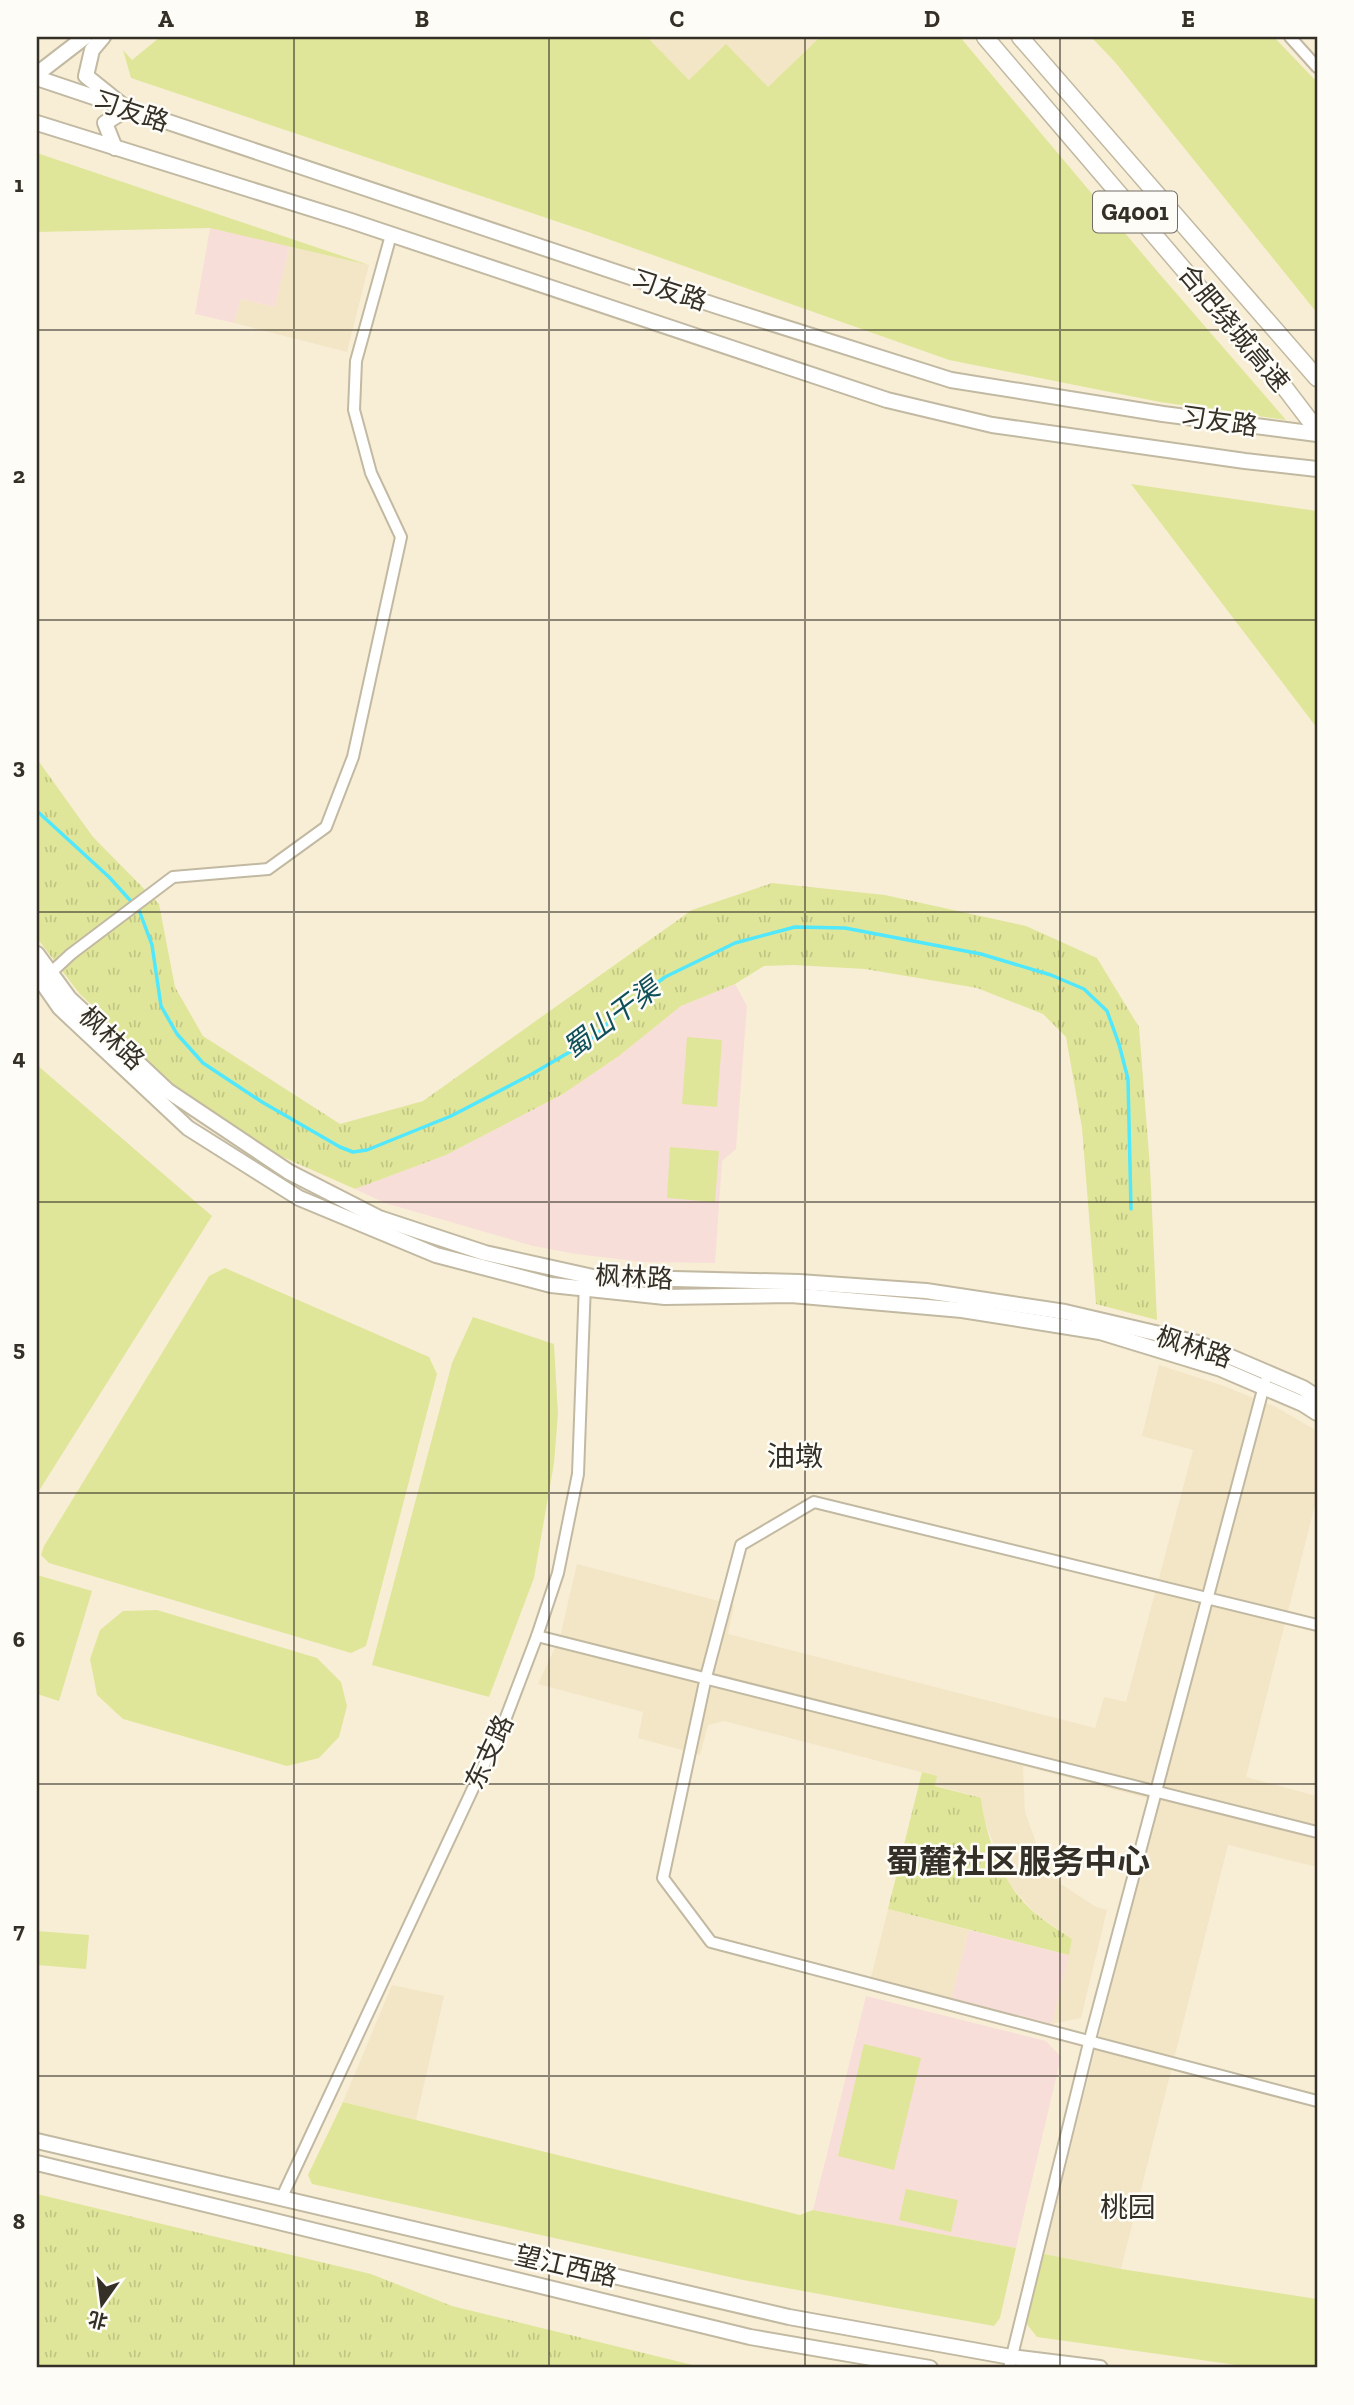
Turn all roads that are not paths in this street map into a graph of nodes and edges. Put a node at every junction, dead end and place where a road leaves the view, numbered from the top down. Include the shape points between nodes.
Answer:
1 (85, 37) edge
2 (103, 37) edge
3 (985, 37) edge
4 (1020, 37) edge
5 (1290, 37) edge
6 (1317, 67) edge
7 (37, 76) edge
8 (127, 109) junction
9 (37, 123) edge
10 (115, 148) junction
11 (391, 234) junction
12 (1317, 378) edge
13 (1317, 432) edge
14 (1317, 469) edge
15 (37, 954) edge
16 (43, 976) edge
17 (585, 1282) junction
18 (1266, 1380) junction
19 (1317, 1397) edge
20 (1317, 1413) edge
21 (1207, 1597) junction
22 (1317, 1625) edge
23 (537, 1636) junction
24 (706, 1677) junction
25 (1154, 1792) junction
26 (1317, 1832) edge
27 (1089, 2042) junction
28 (1317, 2101) edge
29 (37, 2141) edge
30 (37, 2163) edge
31 (281, 2199) junction
32 (1010, 2363) edge
33 (930, 2368) edge
34 (1100, 2368) edge

1 - 7 main road
2 - 8 main road via 92,50 86,76
3 - 13 highway, 合肥绕城高速 / G4001 via 1285,388
4 - 12 highway, 合肥绕城高速 / G4001
5 - 6 street
7 - 8 main road, 习友路
8 - 10 main road via 105,123
8 - 13 main road, 习友路 via 951,380 1163,414
9 - 10 main road, 习友路
10 - 11 main road, 习友路
11 - 14 main road, 习友路 via 887,400 992,425
11 - 16 street via 356,361 354,410 371,473 401,537 353,757 326,827 268,869 173,877
15 - 16 main road, 枫林路
16 - 17 main road, 枫林路 via 168,1091 289,1172 380,1218
17 - 18 main road, 枫林路 via 799,1282 926,1291 1065,1312 1198,1343
17 - 23 street, 东支路 via 578,1474 558,1573
18 - 19 main road, 枫林路 via 1303,1388
18 - 20 main road, 枫林路
18 - 21 street
21 - 22 street
21 - 24 street via 814,1502 741,1545
21 - 25 street
23 - 24 street
23 - 31 street, 东支路 via 505,1720
24 - 25 street
24 - 27 street via 663,1878 711,1942
25 - 26 street
25 - 27 street
27 - 28 street
27 - 32 street
29 - 31 main road, 望江西路
30 - 33 main road, 望江西路 via 750,2337
31 - 32 main road, 望江西路 via 789,2318
32 - 34 main road, 望江西路

